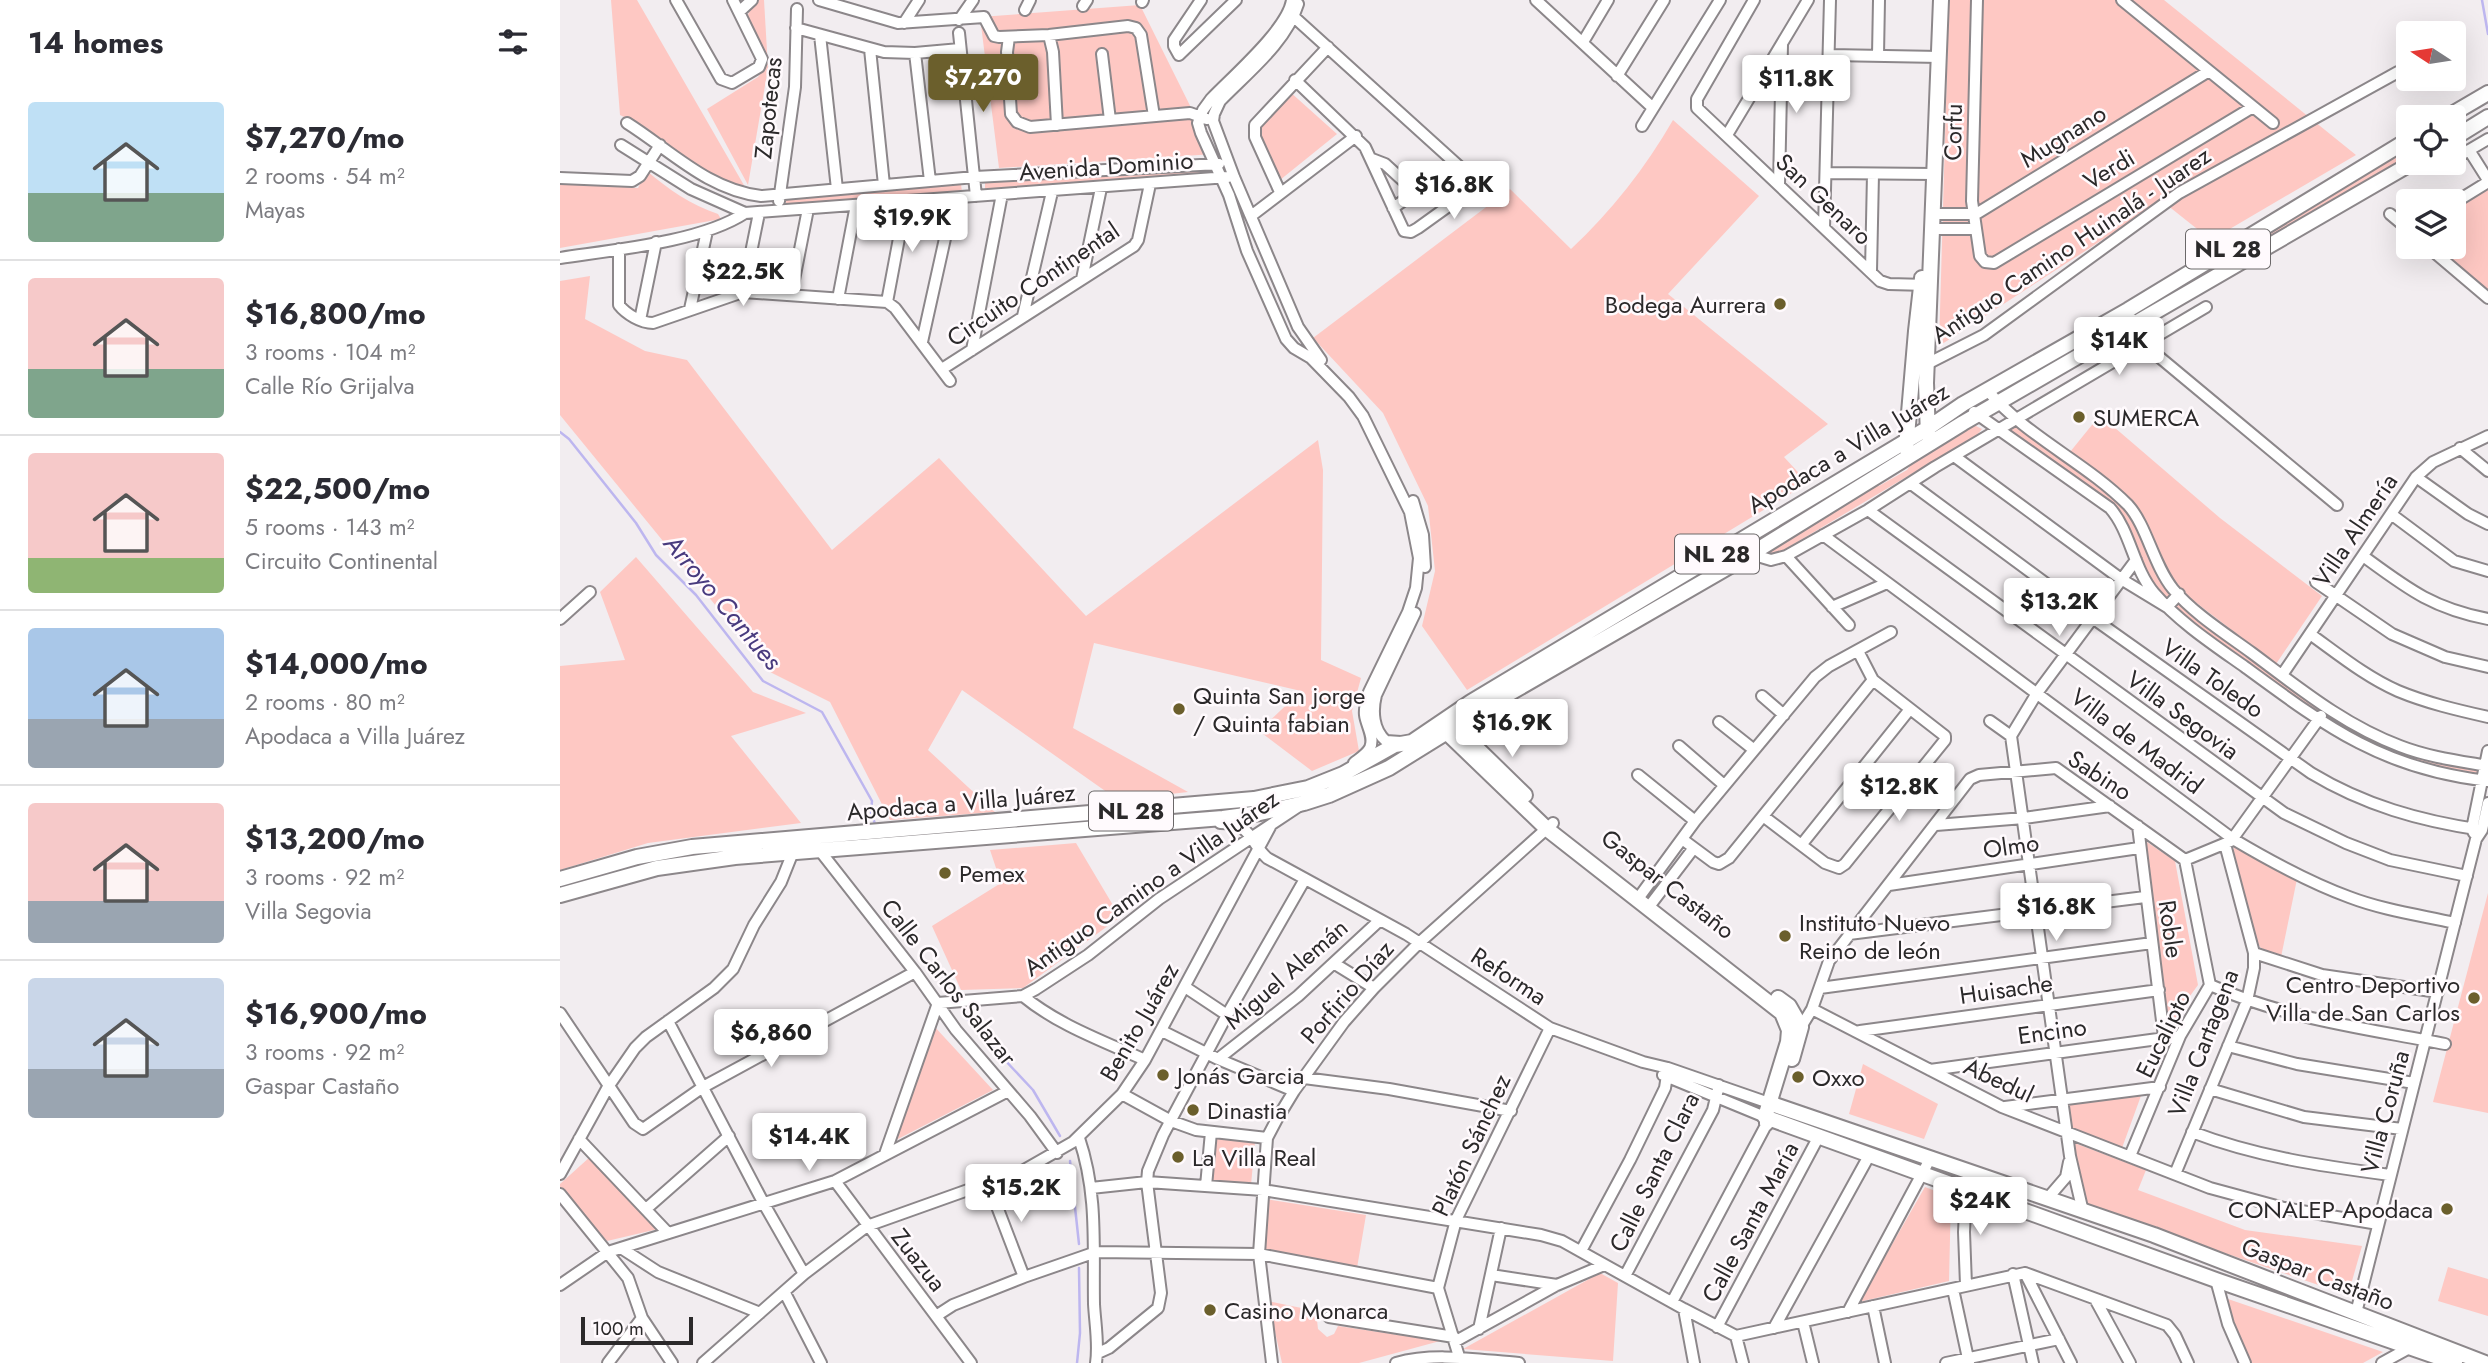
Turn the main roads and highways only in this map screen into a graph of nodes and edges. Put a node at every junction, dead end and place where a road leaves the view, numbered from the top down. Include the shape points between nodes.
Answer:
1 (1933, 0) edge
2 (1941, 0) edge
3 (1936, 57) junction
4 (2488, 93) edge
5 (2466, 106) edge
6 (2488, 117) edge
7 (2466, 131) edge
8 (2396, 147) edge
9 (2396, 172) edge
10 (1930, 174) junction
11 (1926, 285) junction
12 (1929, 319) junction
13 (1916, 331) junction
14 (1928, 428) junction
15 (1906, 441) junction
16 (1928, 446) junction
17 (1906, 459) junction
18 (1667, 584) junction
19 (1675, 598) junction
20 (1446, 726) junction
21 (560, 879) edge
22 (560, 895) edge
23 (1645, 901) junction
24 (1768, 1112) junction
25 (2089, 1214) junction
26 (2091, 1233) junction
27 (2455, 1363) edge
28 (2485, 1363) edge

1 - 3 main road
2 - 3 main road
3 - 10 main road
4 - 5 main road
6 - 7 main road
8 - 14 main road, Apodaca a Villa Juárez / NL 28
9 - 16 main road, Apodaca a Villa Juárez / NL 28
10 - 11 main road
10 - 11 main road via 1933,222
11 - 12 main road
11 - 13 main road
12 - 13 main road
12 - 14 main road
13 - 15 main road
14 - 15 main road, Apodaca a Villa Juárez / NL 28
14 - 16 main road
15 - 17 main road
15 - 18 main road, Apodaca a Villa Juárez / NL 28
16 - 17 main road, Apodaca a Villa Juárez / NL 28
17 - 19 main road, Apodaca a Villa Juárez / NL 28
18 - 19 main road
18 - 20 main road, Apodaca a Villa Juárez / NL 28 via 1471,702
19 - 20 main road, Apodaca a Villa Juárez / NL 28
20 - 21 main road, Apodaca a Villa Juárez / NL 28 via 1395,745 1308,788 1254,799 692,847
20 - 22 main road, Apodaca a Villa Juárez / NL 28 via 1389,768 1326,796 1261,813 735,857 657,868
20 - 23 main road, Gaspar Castaño via 1550,826
23 - 24 main road, Gaspar Castaño via 1782,1013 1788,1042
23 - 24 main road, Gaspar Castaño via 1789,1006 1801,1027
24 - 25 main road, Gaspar Castaño via 1931,1157
24 - 26 main road, Gaspar Castaño via 1819,1136
25 - 26 main road
25 - 28 main road, Gaspar Castaño
26 - 27 main road, Gaspar Castaño

